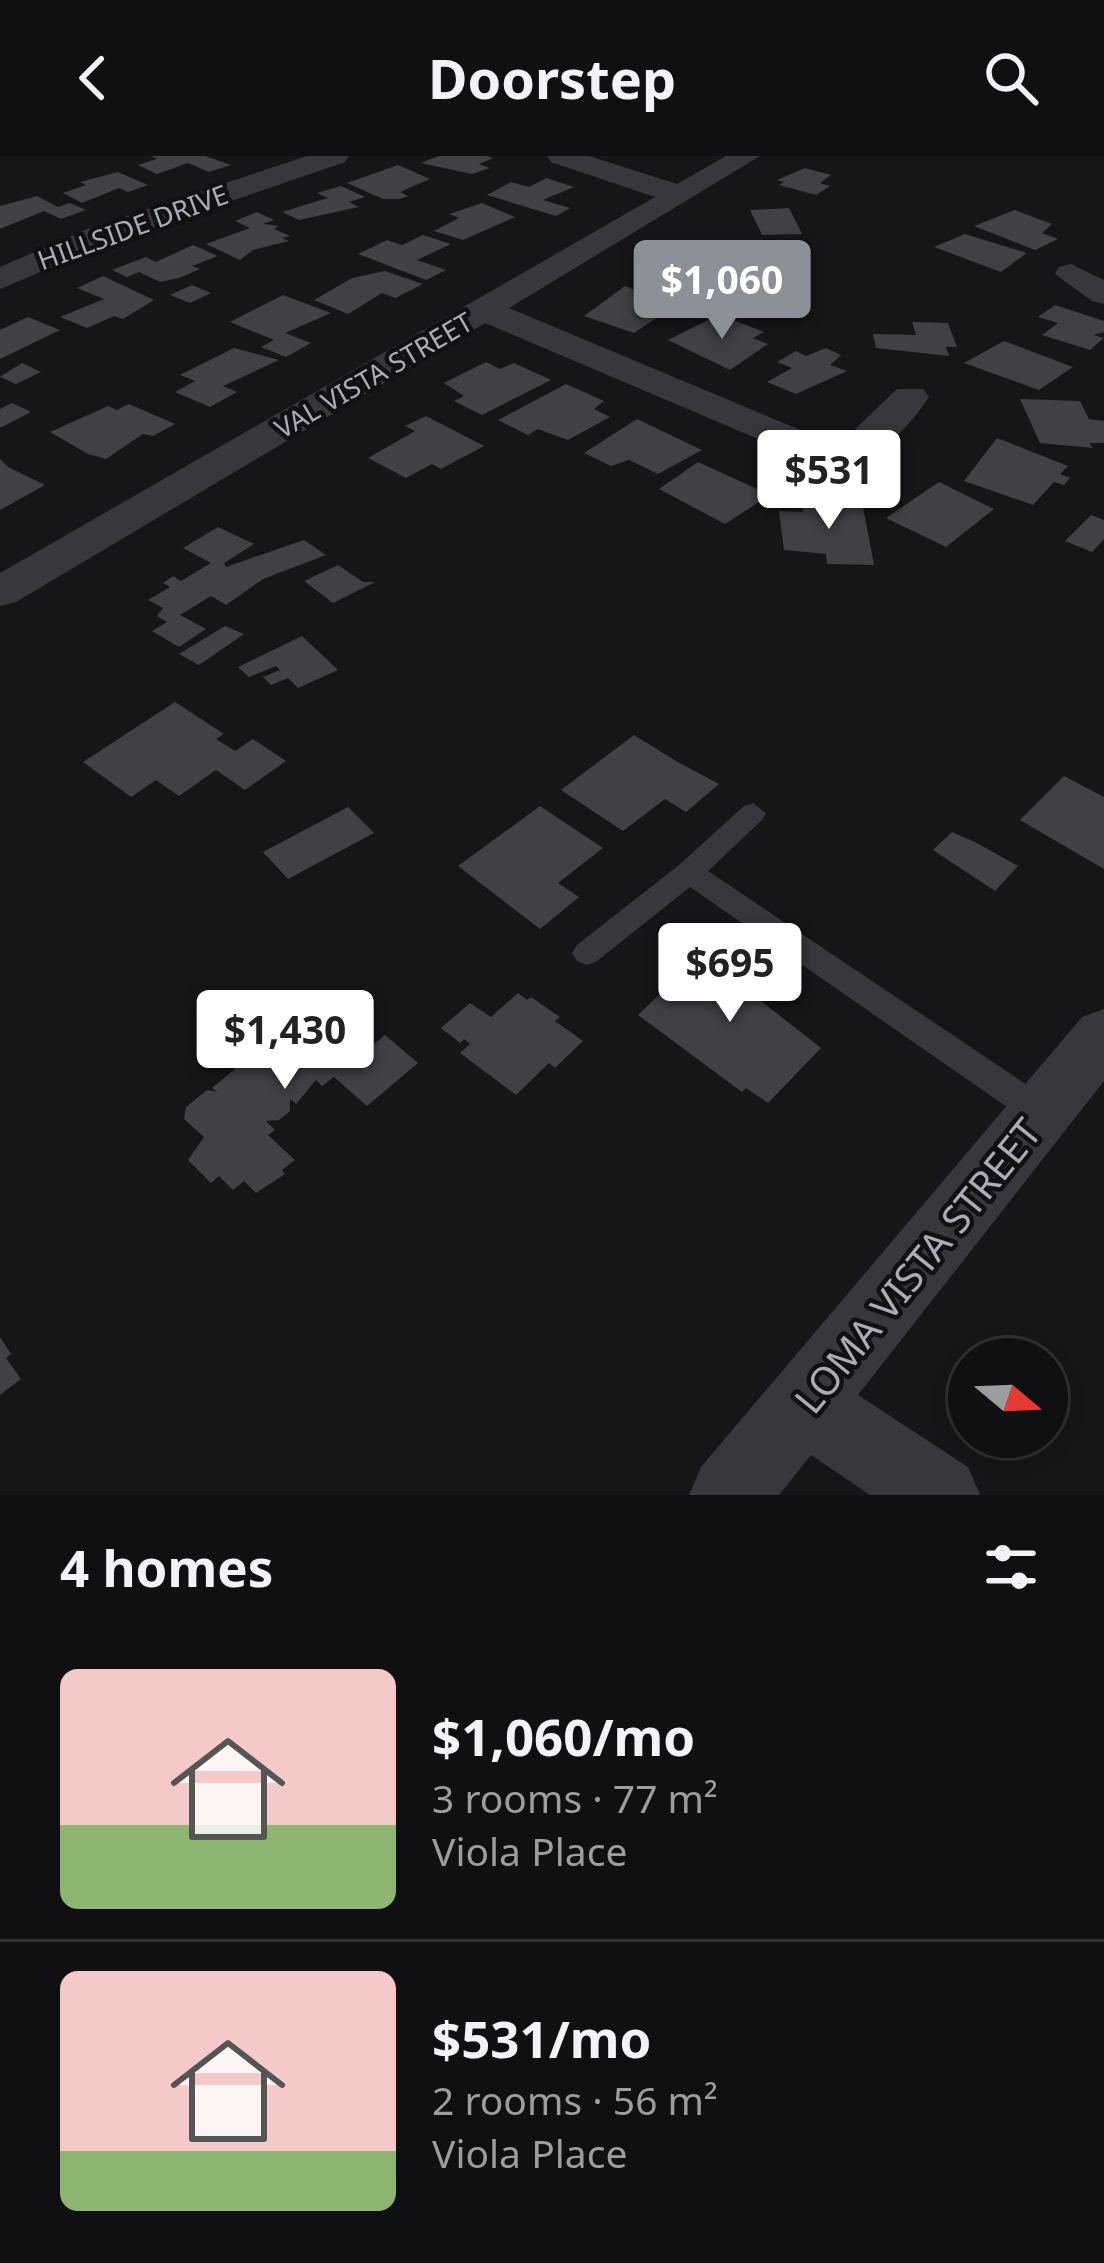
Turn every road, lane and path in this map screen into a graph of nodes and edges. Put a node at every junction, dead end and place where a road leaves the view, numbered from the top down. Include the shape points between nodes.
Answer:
1 (335, 156) edge
2 (561, 156) edge
3 (746, 156) edge
4 (680, 195) junction
5 (1070, 274) dead end
6 (0, 279) edge
7 (1104, 294) edge
8 (486, 310) junction
9 (910, 397) dead end
10 (0, 592) edge
11 (753, 813) dead end
12 (689, 872) junction
13 (587, 953) dead end
14 (1104, 1036) edge
15 (1042, 1113) junction
16 (805, 1405) junction
17 (729, 1495) edge
18 (940, 1495) edge

1 - 6 street, HILLSIDE DRIVE via 101,235
2 - 4 street
3 - 4 street, VAL VISTA STREET
4 - 8 street, VAL VISTA STREET
5 - 7 street
8 - 9 street via 796,442 842,450 871,443
8 - 10 street, VAL VISTA STREET
11 - 12 lane
12 - 13 lane
12 - 15 lane
14 - 15 street, LOMA VISTA STREET
15 - 16 street, LOMA VISTA STREET
16 - 17 street, LOMA VISTA STREET
16 - 18 street

